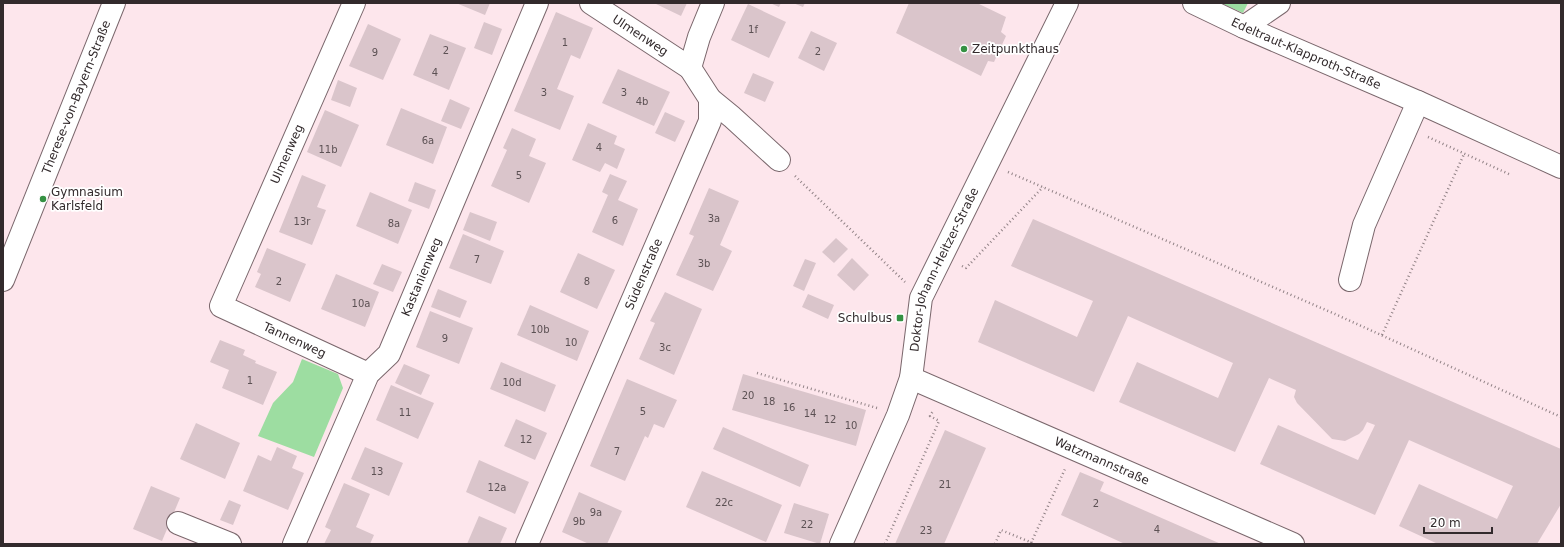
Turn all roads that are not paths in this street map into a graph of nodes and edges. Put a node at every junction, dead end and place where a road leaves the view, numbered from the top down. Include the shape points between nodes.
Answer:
1 (114, 3) edge
2 (354, 3) edge
3 (537, 3) edge
4 (591, 3) edge
5 (713, 3) edge
6 (1067, 3) edge
7 (1194, 3) edge
8 (1280, 3) edge
9 (1244, 27) junction
10 (690, 68) junction
11 (710, 99) junction
12 (1418, 102) junction
13 (779, 160) road end
14 (1561, 167) edge
15 (3, 280) edge
16 (1350, 280) dead end
17 (221, 306) joint
18 (368, 374) junction
19 (911, 378) junction
20 (178, 523) dead end
21 (230, 544) edge
22 (294, 544) edge
23 (527, 544) edge
24 (841, 544) edge
25 (1293, 544) edge

1 - 15 street, Therese-von-Bayern-Straße
2 - 17 street, Ulmenweg
3 - 18 street, Kastanienweg via 389,354
4 - 10 street, Ulmenweg
5 - 10 street
6 - 19 street, Doktor-Johann-Heitzer-Straße via 921,298
7 - 9 street, Edeltraut-Klapproth-Straße
8 - 9 street
9 - 12 street, Edeltraut-Klapproth-Straße
10 - 11 street
11 - 13 street
11 - 23 street, Südenstraße via 710,121
12 - 14 street, Edeltraut-Klapproth-Straße
12 - 16 street via 1364,225
17 - 18 street, Tannenweg
18 - 22 street, Kastanienweg
19 - 24 street, Doktor-Johann-Heitzer-Straße via 898,415
19 - 25 street, Watzmannstraße
20 - 21 street

